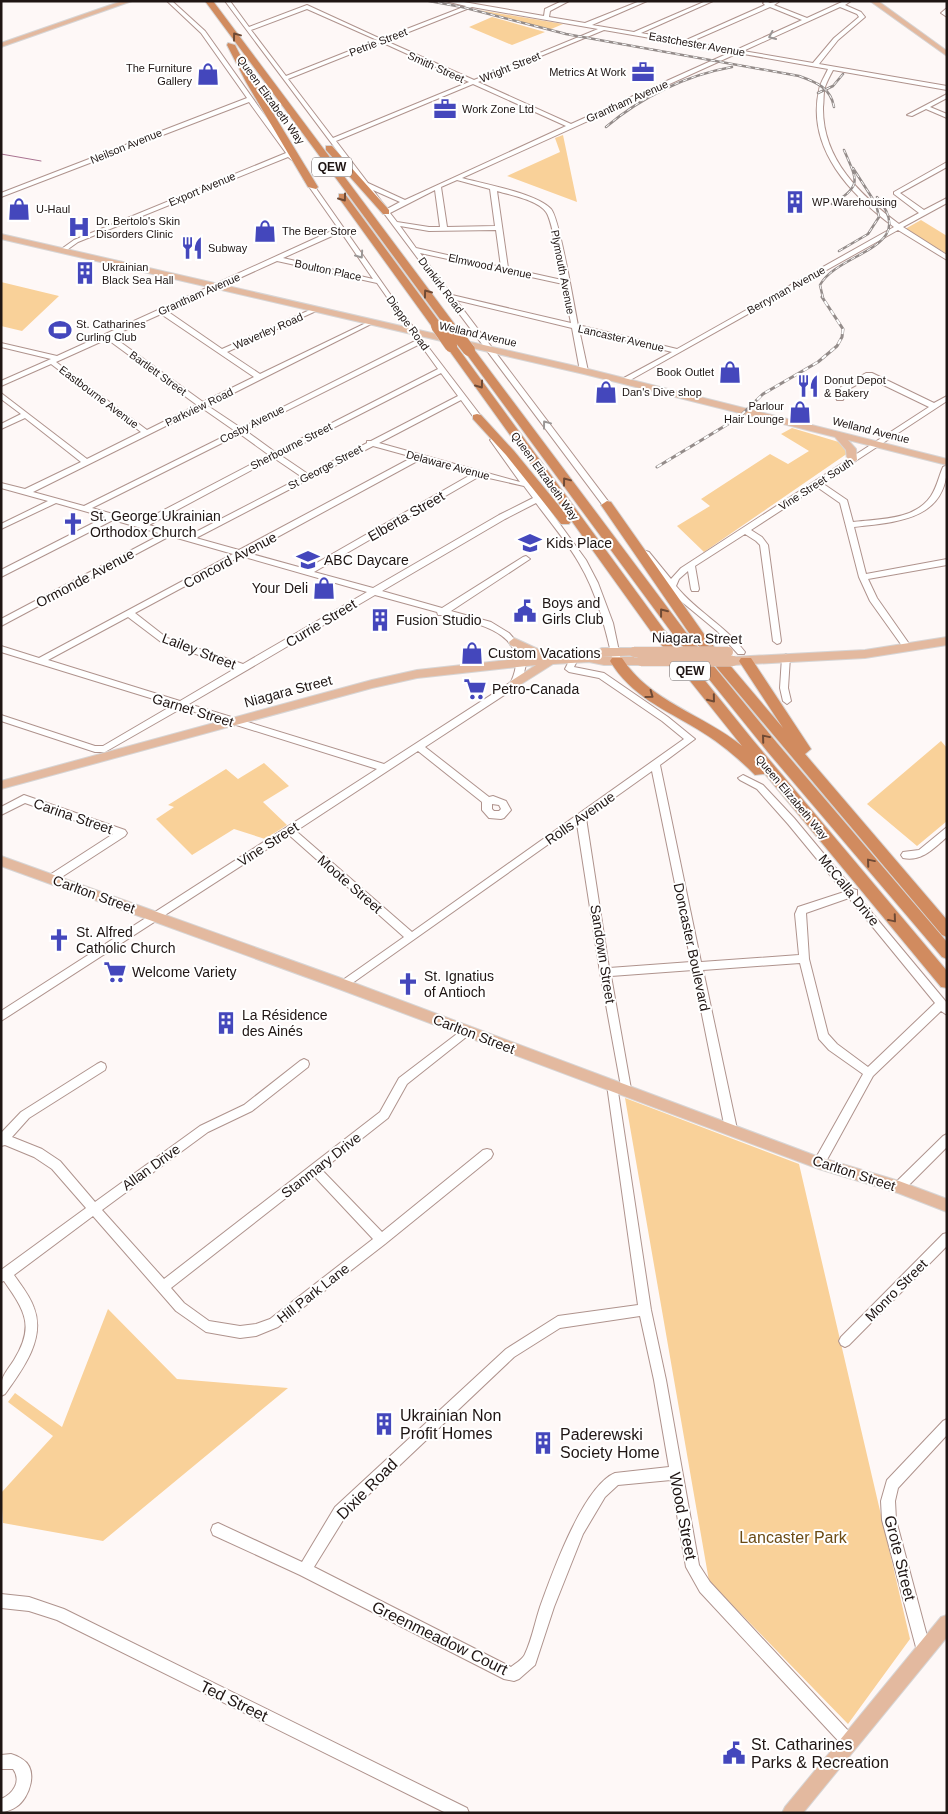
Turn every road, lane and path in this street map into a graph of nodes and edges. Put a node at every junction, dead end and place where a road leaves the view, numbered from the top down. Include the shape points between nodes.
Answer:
1 (129, 1) edge
2 (169, 1) edge
3 (200, 1) edge
4 (209, 1) edge
5 (227, 1) edge
6 (446, 1) edge
7 (567, 1) edge
8 (644, 1) edge
9 (711, 1) edge
10 (761, 1) edge
11 (778, 1) edge
12 (849, 1) edge
13 (873, 1) edge
14 (454, 2) edge
15 (770, 5) junction
16 (840, 5) junction
17 (471, 6) junction
18 (947, 10) edge
19 (947, 15) edge
20 (546, 18) junction
21 (807, 20) junction
22 (586, 25) junction
23 (603, 28) junction
24 (248, 29) junction
25 (635, 34) junction
26 (379, 41) junction
27 (684, 42) junction
28 (1, 45) edge
29 (231, 45) junction
30 (738, 51) junction
31 (947, 54) edge
32 (815, 65) junction
33 (831, 68) junction
34 (285, 78) junction
35 (472, 82) junction
36 (947, 88) edge
37 (947, 96) edge
38 (251, 98) junction
39 (925, 107) junction
40 (295, 114) junction
41 (910, 114) dead end
42 (947, 116) edge
43 (571, 126) junction
44 (333, 140) junction
45 (289, 154) junction
46 (947, 164) edge
47 (457, 178) junction
48 (366, 184) junction
49 (438, 186) junction
50 (313, 187) junction
51 (493, 187) junction
52 (1, 195) edge
53 (947, 200) edge
54 (405, 202) junction
55 (381, 207) junction
56 (923, 214) junction
57 (394, 223) junction
58 (498, 228) junction
59 (897, 228) junction
60 (342, 229) junction
61 (444, 229) junction
62 (1, 236) edge
63 (414, 249) junction
64 (62, 251) junction
65 (947, 258) edge
66 (276, 259) junction
67 (505, 269) junction
68 (379, 282) junction
69 (566, 283) junction
70 (218, 286) junction
71 (449, 296) junction
72 (314, 310) junction
73 (162, 311) junction
74 (406, 318) junction
75 (372, 322) junction
76 (388, 325) junction
77 (575, 327) junction
78 (414, 332) junction
79 (108, 336) junction
80 (422, 341) junction
81 (1, 344) edge
82 (489, 348) junction
83 (677, 351) junction
84 (222, 352) junction
85 (517, 356) junction
86 (54, 360) junction
87 (501, 364) junction
88 (442, 370) junction
89 (584, 371) junction
90 (260, 378) junction
91 (625, 381) junction
92 (3, 382) edge
93 (1, 395) edge
94 (462, 397) junction
95 (840, 398) dead end
96 (947, 398) edge
97 (202, 405) junction
98 (933, 406) junction
99 (25, 415) junction
100 (478, 417) junction
101 (1, 427) edge
102 (239, 431) junction
103 (146, 433) junction
104 (840, 436) junction
105 (370, 443) junction
106 (875, 445) junction
107 (274, 454) junction
108 (419, 457) junction
109 (852, 460) junction
110 (86, 462) junction
111 (947, 462) edge
112 (947, 467) edge
113 (479, 473) junction
114 (307, 477) junction
115 (818, 483) junction
116 (526, 484) junction
117 (1, 485) edge
118 (26, 492) junction
119 (538, 499) junction
120 (56, 500) junction
121 (607, 505) junction
122 (84, 509) junction
123 (112, 517) junction
124 (142, 525) junction
125 (852, 525) junction
126 (1, 527) edge
127 (745, 530) junction
128 (169, 533) junction
129 (188, 539) junction
130 (242, 554) junction
131 (526, 559) dead end
132 (947, 562) edge
133 (688, 568) junction
134 (659, 570) junction
135 (306, 573) junction
136 (1, 574) edge
137 (863, 577) junction
138 (672, 586) junction
139 (696, 589) dead end
140 (373, 592) junction
141 (638, 605) junction
142 (441, 613) junction
143 (130, 614) junction
144 (1, 622) edge
145 (777, 641) dead end
146 (947, 641) edge
147 (514, 642) junction
148 (908, 648) junction
149 (1, 649) edge
150 (616, 656) junction
151 (737, 657) junction
152 (781, 657) junction
153 (574, 659) junction
154 (551, 660) junction
155 (40, 661) junction
156 (522, 662) junction
157 (245, 668) junction
158 (515, 684) junction
159 (787, 701) dead end
160 (182, 706) junction
161 (1, 718) edge
162 (231, 722) junction
163 (417, 746) junction
164 (655, 765) junction
165 (385, 768) junction
166 (743, 778) dead end
167 (1, 785) edge
168 (488, 801) dead end
169 (842, 806) junction
170 (1, 812) edge
171 (581, 818) junction
172 (290, 830) junction
173 (947, 831) edge
174 (906, 855) dead end
175 (1, 861) edge
176 (51, 879) junction
177 (852, 893) junction
178 (877, 900) junction
179 (155, 916) junction
180 (947, 931) edge
181 (411, 937) junction
182 (947, 953) edge
183 (804, 959) junction
184 (696, 966) junction
185 (605, 972) junction
186 (947, 982) edge
187 (344, 984) junction
188 (944, 1007) edge
189 (1, 1017) edge
190 (466, 1031) junction
191 (304, 1064) dead end
192 (101, 1067) dead end
193 (869, 1073) junction
194 (612, 1085) junction
195 (626, 1089) junction
196 (731, 1129) junction
197 (2, 1139) edge
198 (947, 1139) edge
199 (487, 1154) dead end
200 (819, 1163) junction
201 (315, 1170) junction
202 (899, 1187) junction
203 (947, 1206) edge
204 (94, 1209) junction
205 (947, 1238) edge
206 (381, 1240) junction
207 (4, 1275) edge
208 (163, 1287) junction
209 (645, 1310) junction
210 (845, 1341) dead end
211 (1, 1390) edge
212 (947, 1425) edge
213 (674, 1472) junction
214 (218, 1530) dead end
215 (305, 1570) junction
216 (1, 1601) edge
217 (947, 1624) edge
218 (924, 1651) junction
219 (849, 1742) junction
220 (1, 1762) edge
221 (1, 1806) edge
222 (462, 1813) edge
223 (791, 1813) edge

1 - 28 main road
2 - 38 street, Dieppe Road via 200,28
3 - 29 highway, Queen Elizabeth Way / QEW
40 -> 4 highway, Queen Elizabeth Way / QEW
5 - 24 street, Dunkirk Road
6 - 14 street, Eastchester Avenue
7 - 20 street via 547,10
8 - 22 street
9 - 25 street
10 - 15 street
11 - 15 street
12 - 16 street, Grantham Avenue
13 - 31 main road
14 - 17 street, Eastchester Avenue
15 - 21 street
15 - 27 street
16 - 21 street, Grantham Avenue
16 - 32 street via 862,17 832,41
17 - 20 street, Eastchester Avenue via 507,9
17 - 26 street, Petrie Street
18 - 19 street via 944,13
20 - 22 street, Eastchester Avenue
21 -> 30 street, Grantham Avenue
22 - 23 street, Eastchester Avenue
23 - 25 street, Eastchester Avenue
23 - 35 street, Wright Street
24 - 26 street, Smith Street via 307,7
24 - 34 street, Dunkirk Road
25 - 27 street, Eastchester Avenue
26 - 34 street, Petrie Street
26 - 35 street, Smith Street
27 - 30 street, Eastchester Avenue
29 - 50 highway
29 -> 141 highway, Queen Elizabeth Way / QEW, bridge
30 - 32 street, Eastchester Avenue
30 - 43 street, Grantham Avenue
32 - 33 street, Eastchester Avenue
33 - 36 street, Eastchester Avenue
33 - 59 street via 821,92 820,109 823,132 831,154 838,169 854,188 876,212
34 - 44 street, Dunkirk Road
35 - 43 street, Smith Street
35 - 44 street, Wright Street
37 - 39 street
38 - 45 street, Dieppe Road
38 - 52 street, Neilson Avenue
39 - 41 street
39 - 42 street
40 - 55 highway
182 -> 40 highway, Queen Elizabeth Way / QEW, bridge via 686,641
43 - 47 street, Grantham Avenue
44 - 48 street, Dunkirk Road
45 - 50 street, Dieppe Road
45 - 64 street, Export Avenue via 76,241
46 - 56 street via 896,193
47 - 49 street, Grantham Avenue
47 - 51 street, Plymouth Avenue
48 - 54 street
48 - 55 street, Dunkirk Road
49 - 54 street, Grantham Avenue
49 - 61 street
50 - 60 street, Dieppe Road
51 - 58 street
51 - 69 street, Plymouth Avenue via 532,199 548,211 556,230
53 - 56 street, Berryman Avenue
54 - 55 street, Grantham Avenue
55 - 57 street, Dunkirk Road
56 - 59 street, Berryman Avenue
57 - 61 street
57 - 63 street, Dunkirk Road
58 - 61 street
58 - 67 street
59 - 65 street
59 - 83 street, Berryman Avenue
60 - 66 street, Grantham Avenue
60 -> 68 street, Dieppe Road
62 - 64 main road, Welland Avenue
63 - 67 street, Elmwood Avenue
63 - 71 street, Dunkirk Road
64 - 70 main road, Welland Avenue
66 - 68 street, Boulton Place
66 - 70 street, Grantham Avenue
67 - 69 street, Elmwood Avenue
68 - 74 street, Dieppe Road
69 - 77 street, Plymouth Avenue
70 - 72 main road, Welland Avenue
70 - 73 street, Grantham Avenue
71 - 77 street, Lancaster Avenue
71 - 82 street, Dunkirk Road
72 - 75 main road, Welland Avenue
72 - 84 street, Waverley Road
73 - 79 street, Grantham Avenue
73 - 84 street
74 - 76 main road via 397,325
74 - 78 street, Dieppe Road
75 - 76 main road, Welland Avenue
75 - 90 street, Parkview Road
76 - 78 main road, Welland Avenue
77 - 83 street, Lancaster Avenue
77 - 89 street, Plymouth Avenue
78 - 80 street, Dieppe Road
78 - 82 main road, Welland Avenue
79 - 86 street, Grantham Avenue
79 - 97 street, Bartlett Street
80 - 88 street, Dieppe Road
80 - 102 street, Cosby Avenue
81 - 86 street
82 - 85 main road, Welland Avenue
82 - 87 street, Dunkirk Road
83 - 91 street, Berryman Avenue
84 - 90 street
85 - 87 main road via 506,358
85 - 89 main road, Welland Avenue
86 - 92 street, Grantham Avenue
86 - 103 street, Eastbourne Avenue
121 -> 87 street, Dunkirk Road
88 - 94 street, Dieppe Road
88 - 107 street, Sherbourne Street
89 - 91 main road, Welland Avenue
90 - 97 street, Parkview Road
91 - 104 main road, Welland Avenue
93 - 99 street
94 - 100 street, Dieppe Road
94 - 105 street, St George Street
95 - 98 street via 844,389 869,374
96 - 98 street, Vine Street South
97 - 102 street, Bartlett Street
97 - 103 street, Parkview Road
98 - 106 street, Vine Street South
99 - 101 street
99 - 110 street
100 - 116 street, Dieppe Road
100 - 141 highway
102 - 107 street, Bartlett Street
102 - 122 street, Cosby Avenue
103 - 110 street, Parkview Road
104 - 106 main road, Welland Avenue
104 - 109 main road via 851,449
105 - 108 street, Delaware Avenue
105 - 114 street, St George Street
106 - 109 street, Vine Street South
106 - 111 main road, Welland Avenue
107 - 114 street, Bartlett Street
107 - 124 street, Sherbourne Street
108 - 113 street, Delaware Avenue
108 - 130 street, Concord Avenue
109 - 115 street, Vine Street South
110 - 118 street, Parkview Road
112 - 125 street via 934,497 917,513
113 - 116 street, Delaware Avenue
113 - 135 street, Elberta Street
114 - 129 street, St George Street
115 - 125 street via 844,502
115 - 127 street, Vine Street South
116 - 119 street, Dieppe Road
117 - 118 street
118 - 120 street
119 - 140 street, Currie Street
119 - 150 street, Dieppe Road via 588,571 609,623
120 - 122 street
120 - 126 street
121 - 134 street, Dunkirk Road
121 - 169 highway via 701,640
122 - 123 street
123 - 124 street
123 - 136 street
124 - 128 street
125 - 137 street
127 - 133 street, Vine Street South
127 - 145 street via 764,545
128 - 129 street
128 - 144 street, Ormonde Avenue
129 - 130 street
130 - 135 street
130 - 143 street, Concord Avenue
131 - 142 street
132 - 137 street
133 - 134 street
133 - 138 street, Vine Street South via 675,578
133 - 139 street
134 - 138 street, Dunkirk Road
135 - 140 street
137 - 148 street via 873,599
138 - 151 street, Dunkirk Road via 720,630
140 - 142 street
140 - 157 street, Currie Street
141 -> 178 highway, Queen Elizabeth Way / QEW
142 - 147 street via 488,624
143 - 155 street, Concord Avenue
143 - 157 street, Lailey Street via 164,640
146 - 148 main road, Niagara Street
147 - 154 main road
147 - 156 street via 522,652
148 - 152 main road, Niagara Street via 865,654
149 - 155 street, Garnet Street
150 - 151 main road, Niagara Street, bridge via 634,652
150 - 151 main road, Niagara Street, bridge via 641,661
150 - 153 main road, Niagara Street
150 -> 178 highway via 622,672 631,681 732,745 760,771 850,875
151 - 152 main road, Niagara Street via 766,660
151 - 169 highway
152 - 159 street
153 - 154 main road, Niagara Street
153 - 164 street, Rolls Avenue via 569,668 601,675 690,740
154 - 156 main road, Niagara Street
154 - 158 main road
155 - 160 street, Garnet Street
156 - 158 street
156 - 162 main road, Niagara Street via 417,674
157 - 160 street, Currie Street
158 - 163 street, Vine Street
160 - 161 street, Currie Street via 105,749 95,749
160 - 162 street, Garnet Street
162 - 165 street, Garnet Street
162 - 167 main road, Niagara Street
163 - 165 street, Vine Street
163 - 168 street
164 - 171 street, Rolls Avenue
164 - 184 street, Doncaster Boulevard
165 - 172 street, Vine Street
166 - 177 street, McCalla Drive via 760,787
169 - 180 highway
170 - 176 street, Carina Street via 24,799 122,833
171 - 181 street, Rolls Avenue
171 - 185 street, Sandown Street
172 - 179 street, Vine Street
172 - 181 street, Moote Street
173 - 174 street via 922,853
175 - 176 main road, Carlton Street
176 - 179 main road, Carlton Street
177 - 183 street via 802,910
177 - 188 street, McCalla Drive
178 -> 186 highway, Queen Elizabeth Way / QEW
179 - 187 main road, Carlton Street
179 - 189 street, Vine Street
181 - 187 street, Rolls Avenue
183 - 184 street
183 - 193 street via 824,1036 832,1047
184 - 185 street
184 - 196 street, Doncaster Boulevard
185 - 195 street, Sandown Street
187 - 190 main road, Carlton Street
188 - 193 street
190 - 194 main road, Carlton Street
190 - 201 street, Stanmary Drive via 403,1081 384,1116
191 - 204 street, Allan Drive via 248,1108 204,1129
192 - 197 street via 25,1115
193 - 200 street
194 - 195 main road, Carlton Street
194 - 209 street, Wood Street
195 - 196 main road, Carlton Street
196 - 200 main road, Carlton Street
197 - 204 street, Hill Park Lane via 38,1153 56,1165
198 - 202 street
199 - 206 street, Hill Park Lane
200 - 202 main road, Carlton Street
201 - 206 street
201 - 208 street, Stanmary Drive
202 - 203 main road, Carlton Street
204 - 207 street, Allan Drive
204 - 208 street, Hill Park Lane
205 - 210 street, Monro Street
206 - 208 street, Hill Park Lane via 274,1323 256,1330 240,1332 206,1326 180,1307
207 - 211 street via 30,1312 31,1326 26,1353
209 - 213 street, Wood Street
209 - 215 street, Dixie Road via 558,1322 510,1353 340,1512
212 - 218 street, Grote Street via 892,1485 888,1501 889,1520
213 - 215 street, Greenmeadow Court via 615,1479 600,1492 578,1530 530,1660 514,1674
213 - 219 street, Wood Street via 692,1567 705,1587
214 - 215 street, Greenmeadow Court
216 - 222 street, Ted Street via 29,1604 59,1614
217 - 218 main road
218 - 219 main road
219 - 223 main road
220 - 221 street via 16,1763 24,1772 25,1779 15,1801

